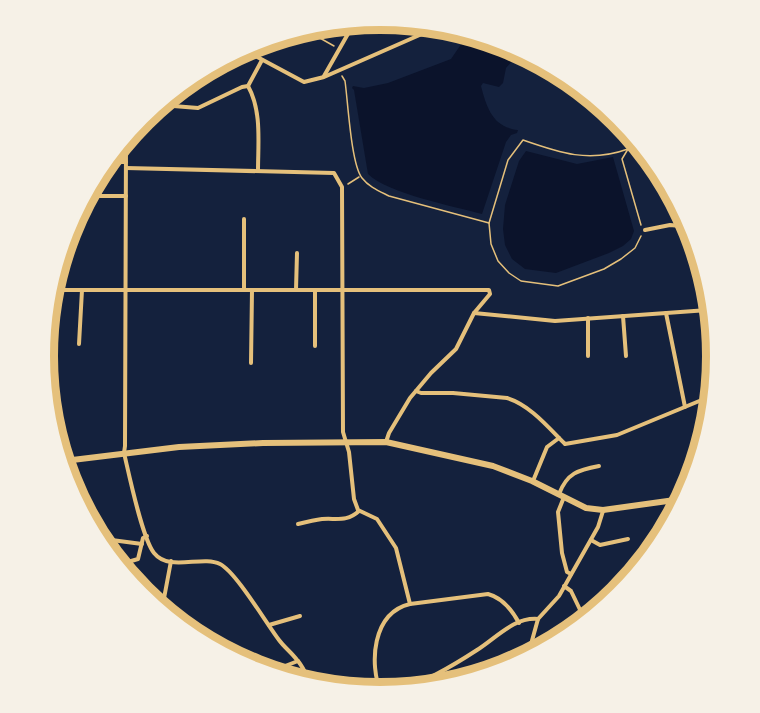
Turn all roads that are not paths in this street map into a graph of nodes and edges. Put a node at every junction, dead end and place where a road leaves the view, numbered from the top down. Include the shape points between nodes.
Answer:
1 (349, 32) edge
2 (423, 33) edge
3 (254, 56) edge
4 (262, 60) junction
5 (324, 77) junction
6 (248, 86) junction
7 (171, 106) edge
8 (126, 152) edge
9 (118, 162) edge
10 (126, 162) junction
11 (126, 168) junction
12 (258, 171) junction
13 (95, 196) edge
14 (126, 196) junction
15 (244, 219) dead end
16 (679, 226) edge
17 (645, 230) road end
18 (297, 253) dead end
19 (125, 289) junction
20 (244, 289) junction
21 (61, 290) edge
22 (82, 290) junction
23 (252, 290) junction
24 (296, 290) junction
25 (315, 290) junction
26 (343, 290) junction
27 (703, 310) edge
28 (474, 313) junction
29 (666, 313) junction
30 (623, 316) junction
31 (588, 318) junction
32 (79, 344) dead end
33 (315, 346) dead end
34 (588, 356) dead end
35 (626, 356) dead end
36 (251, 363) dead end
37 (416, 391) junction
38 (704, 399) edge
39 (685, 407) junction
40 (559, 438) junction
41 (386, 442) junction
42 (345, 443) junction
43 (124, 453) junction
44 (71, 460) edge
45 (599, 466) dead end
46 (532, 481) junction
47 (562, 496) junction
48 (673, 500) edge
49 (603, 510) junction
50 (359, 511) junction
51 (298, 524) dead end
52 (147, 536) junction
53 (628, 539) dead end
54 (110, 540) edge
55 (591, 540) junction
56 (142, 544) junction
57 (171, 561) junction
58 (127, 562) edge
59 (571, 574) junction
60 (564, 586) junction
61 (164, 601) edge
62 (411, 604) junction
63 (582, 614) edge
64 (300, 616) dead end
65 (538, 619) junction
66 (519, 623) junction
67 (269, 625) junction
68 (531, 646) edge
69 (298, 661) junction
70 (279, 667) edge
71 (306, 675) edge
72 (426, 680) edge
73 (378, 683) edge

1 - 5 street
2 - 5 street
3 - 4 street
4 - 5 street via 304,82
4 - 6 street
6 - 7 street via 198,108
6 - 12 street via 258,124
8 - 10 street
9 - 10 street
10 - 11 street
11 - 12 street
11 - 14 street
12 - 26 street via 334,173 342,187
13 - 14 street
14 - 19 street
15 - 20 street
16 - 17 street
18 - 24 street
19 - 20 street
19 - 22 street
19 - 43 street
20 - 23 street
21 - 22 street
22 - 32 street
23 - 24 street
23 - 36 street
24 - 25 street
25 - 26 street
25 - 33 street
26 - 28 street via 489,290 490,294
26 - 42 street
27 - 29 street
28 - 31 street via 555,321
28 - 37 street via 456,349
29 - 30 street
29 - 39 street
30 - 31 street
30 - 35 street
31 - 34 street
37 - 40 street via 515,400
37 - 41 street
38 - 39 street
39 - 40 street via 617,435 572,444
40 - 46 street via 547,447
41 - 42 main road
41 - 46 main road via 494,466
42 - 43 main road via 253,443
42 - 50 street
43 - 44 main road
43 - 52 street
45 - 47 street via 583,469 564,480
46 - 47 main road
47 - 49 main road via 586,508
47 - 59 street via 558,512 562,553
48 - 49 main road
49 - 55 street
50 - 51 street via 339,520
50 - 62 street via 377,519 396,548
52 - 56 street
52 - 57 street via 153,552 160,559
53 - 55 street via 600,545
54 - 56 street
55 - 59 street
56 - 58 street via 138,559
57 - 61 street
57 - 67 street via 215,562 223,566
59 - 60 street
60 - 63 street via 571,591
60 - 65 street
62 - 66 street via 488,594 508,606
62 - 73 street via 395,612 379,635 374,655
64 - 67 street
65 - 66 street
65 - 68 street
66 - 72 street
67 - 69 street
69 - 70 street
69 - 71 street

